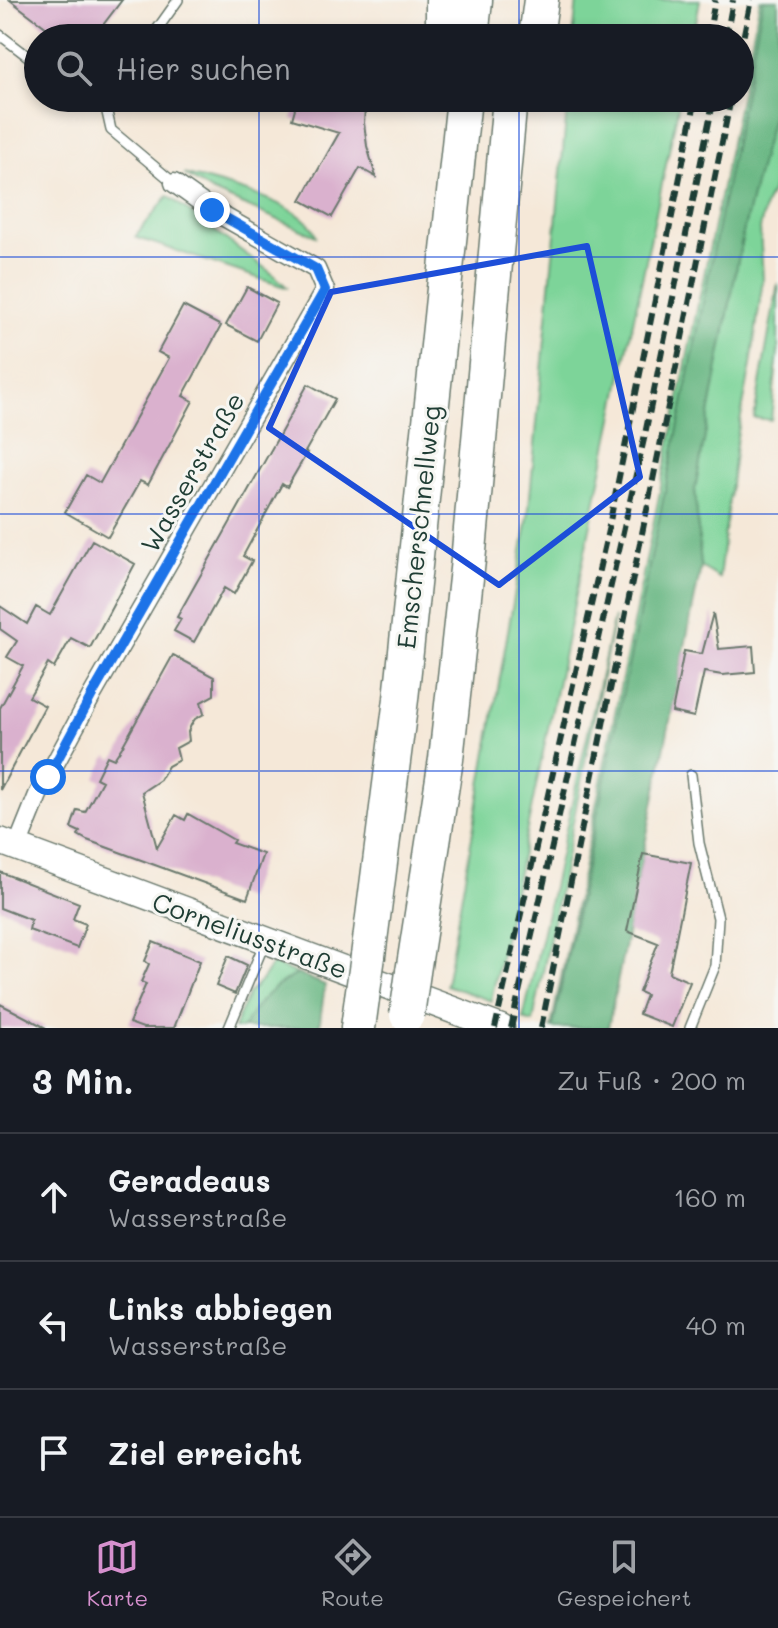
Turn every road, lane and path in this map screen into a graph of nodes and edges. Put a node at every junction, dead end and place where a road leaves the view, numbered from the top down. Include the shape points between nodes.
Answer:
1 (178, 0) edge
2 (443, 0) edge
3 (475, 0) edge
4 (519, 0) edge
5 (541, 0) edge
6 (161, 24) edge
7 (443, 24) edge
8 (472, 24) edge
9 (516, 24) edge
10 (538, 24) edge
11 (0, 35) edge
12 (24, 53) edge
13 (107, 112) edge
14 (442, 112) edge
15 (462, 112) edge
16 (509, 112) edge
17 (526, 112) edge
18 (174, 183) joint
19 (498, 226) junction
20 (432, 382) junction
21 (691, 775) dead end
22 (8, 844) edge
23 (265, 941) junction
24 (360, 1013) edge
25 (406, 1022) edge
26 (229, 1028) edge
27 (501, 1028) edge
28 (690, 1028) edge

1 - 6 lane
2 - 7 highway
3 - 8 highway
4 - 9 highway
5 - 10 highway
11 - 12 lane
13 - 18 lane via 111,130
14 - 20 highway
15 - 20 highway, Emscherschnellweg
16 - 19 highway
17 - 19 highway
18 - 22 street, Wasserstraße via 316,269 325,290
19 - 25 highway, bridge via 446,759
20 - 24 highway, Emscherschnellweg, bridge via 401,699
21 - 28 lane via 699,843 718,918 715,966
22 - 23 main road, Corneliusstraße
23 - 26 lane
23 - 27 main road, Corneliusstraße

